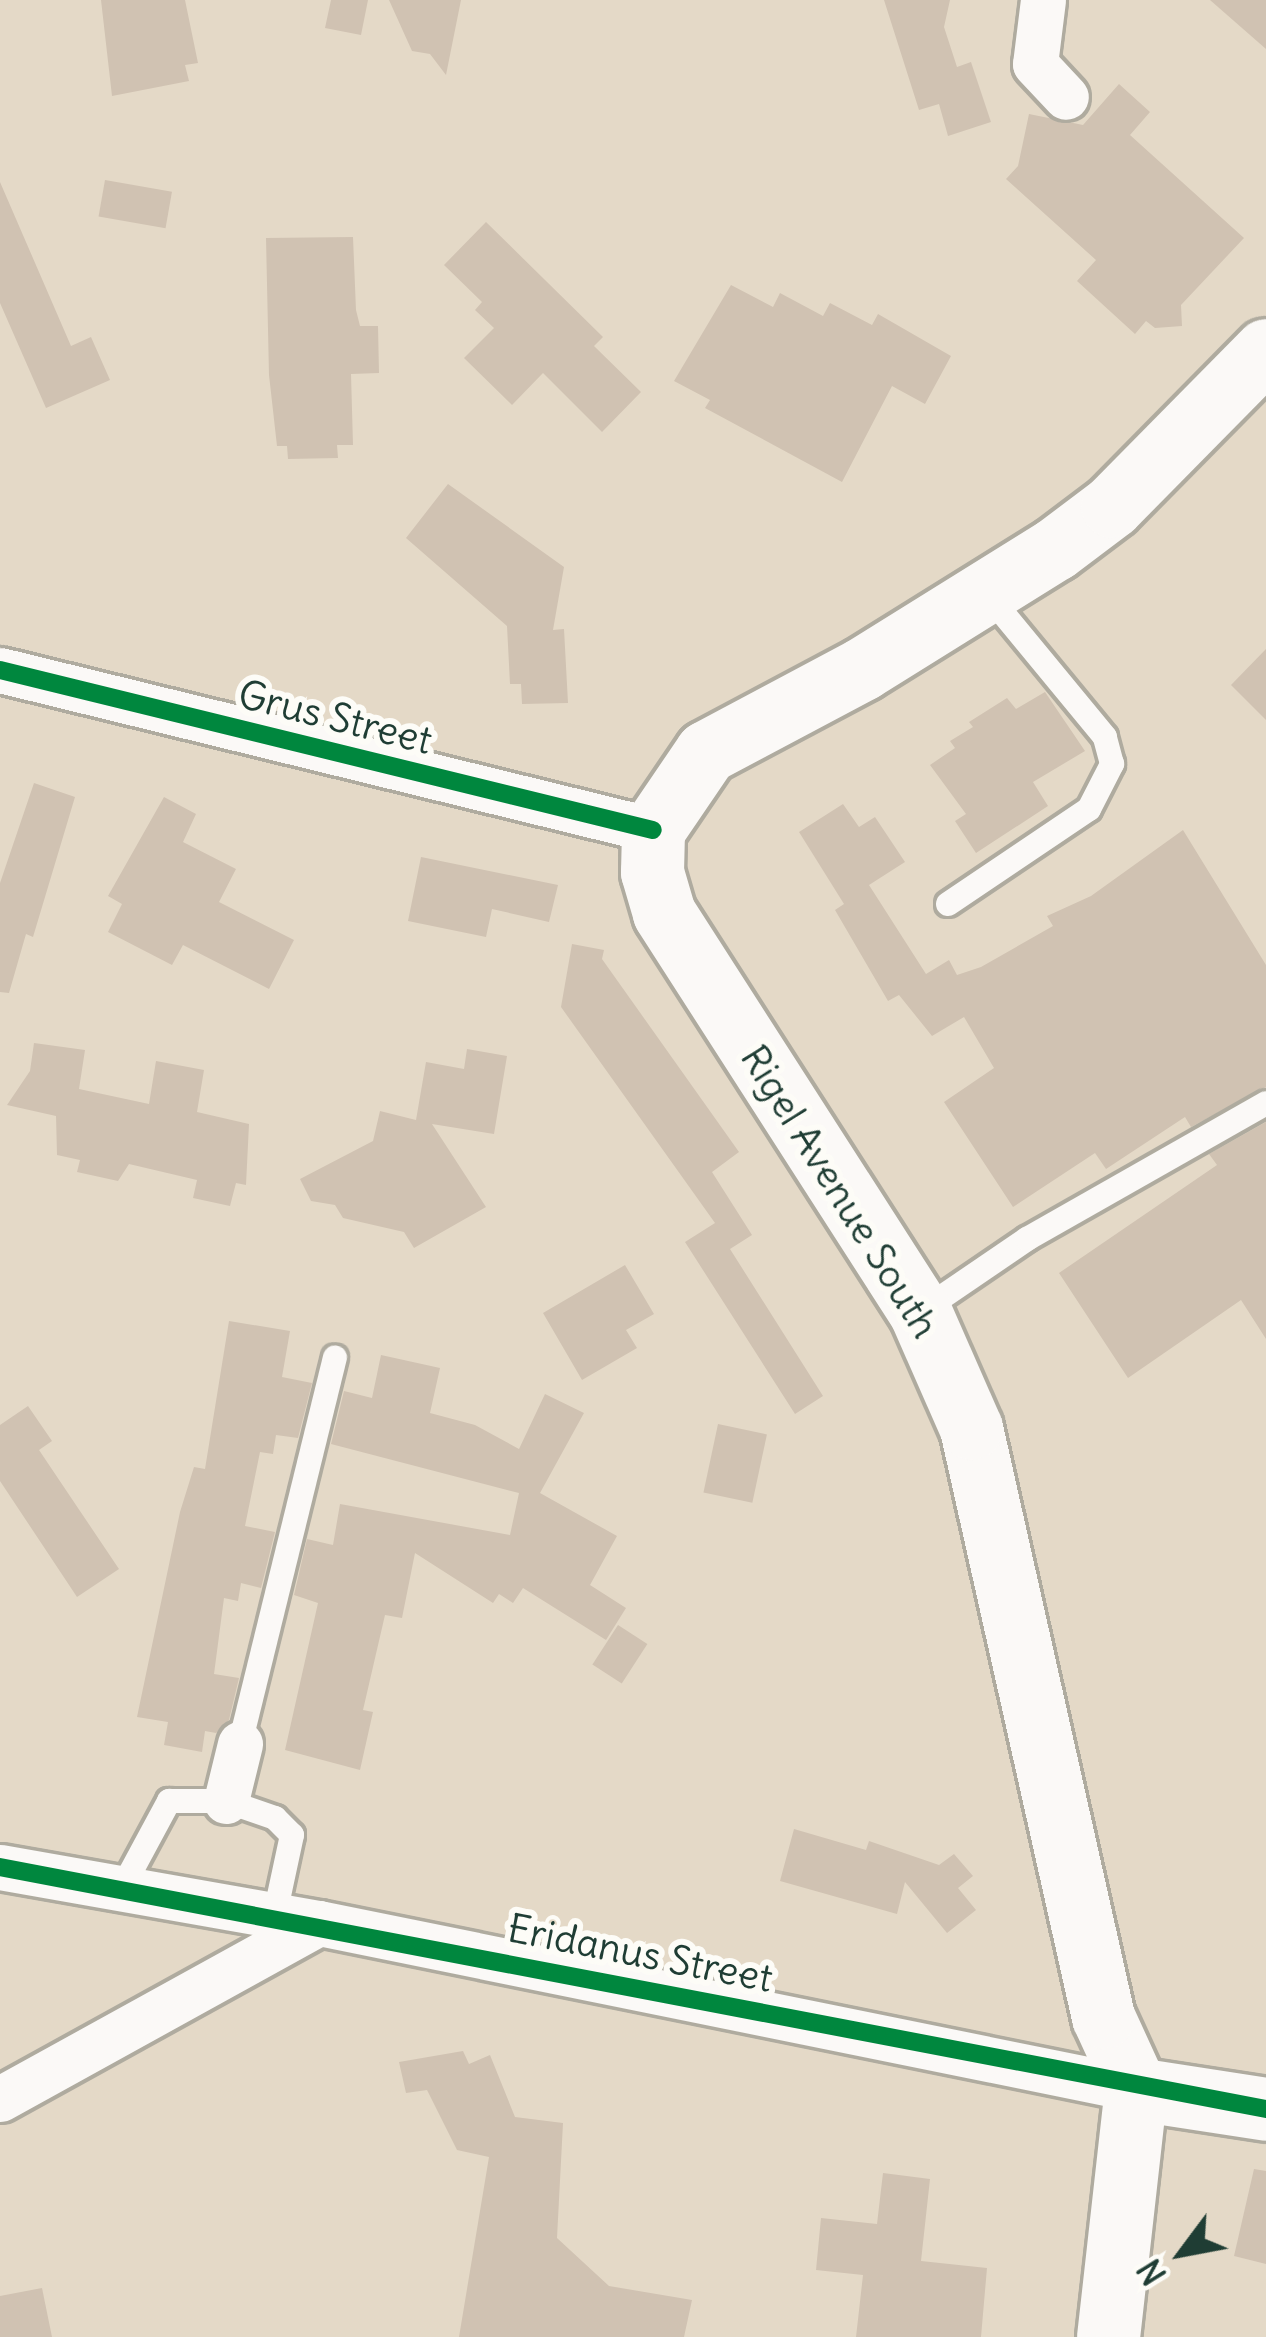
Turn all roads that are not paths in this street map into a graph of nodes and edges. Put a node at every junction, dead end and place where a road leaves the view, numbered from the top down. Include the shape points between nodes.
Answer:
1 (1043, 0) edge
2 (1066, 97) dead end
3 (1266, 350) edge
4 (986, 592) junction
5 (0, 670) edge
6 (653, 830) junction
7 (948, 904) dead end
8 (1266, 1103) edge
9 (920, 1312) junction
10 (335, 1358) dead end
11 (240, 1744) joint
12 (226, 1801) junction
13 (0, 1867) edge
14 (119, 1894) junction
15 (274, 1918) junction
16 (319, 1923) junction
17 (1136, 2089) junction
18 (0, 2099) edge
19 (1266, 2109) edge
20 (1108, 2337) edge

1 - 2 street via 1035,64
3 - 4 main road via 1112,506
4 - 6 main road via 706,752
4 - 7 lane via 1105,737 1112,764 1089,809
5 - 6 street, Grus Street
6 - 9 main road, Rigel Avenue South via 652,872 664,913
8 - 9 lane via 1027,1239
9 - 17 main road, Rigel Avenue South via 970,1428 1102,2017
10 - 11 lane
11 - 12 street
12 - 14 lane via 169,1801
12 - 15 lane via 275,1818 292,1835
13 - 14 street, Eridanus Street
14 - 15 street, Eridanus Street
15 - 16 street, Eridanus Street
16 - 17 street, Eridanus Street
16 - 18 street
17 - 19 main road, Eridanus Street
17 - 20 main road

